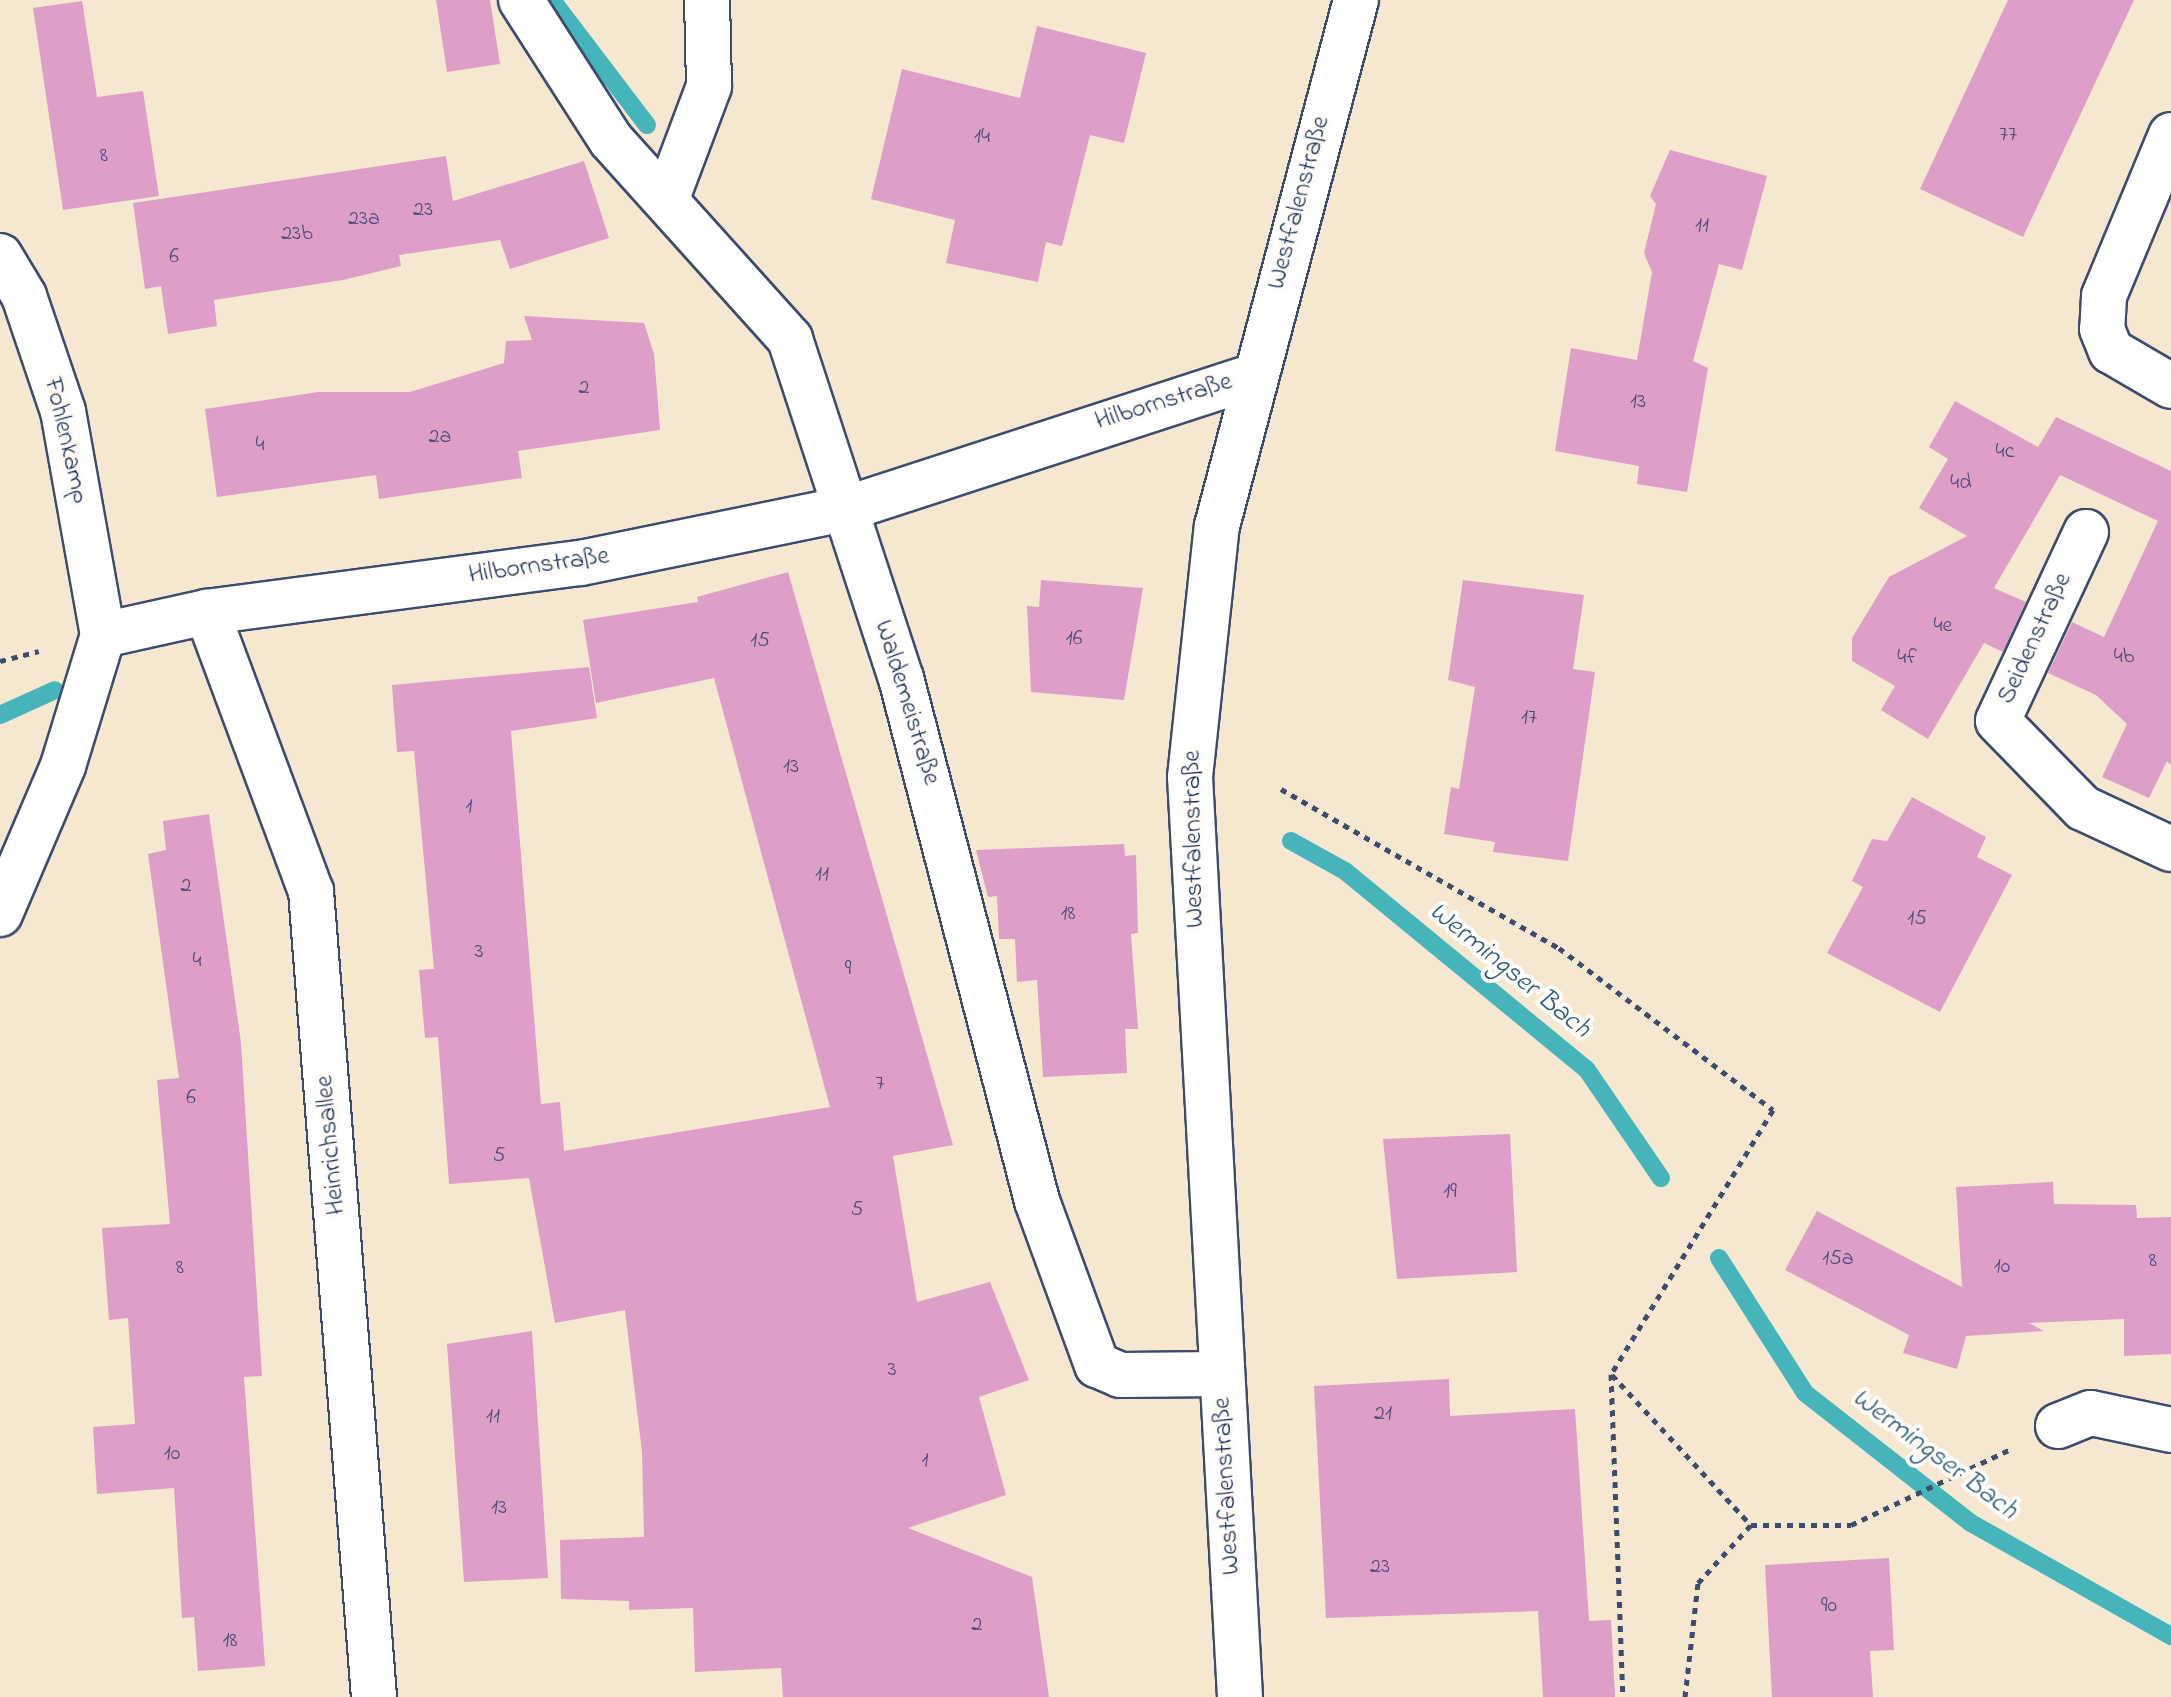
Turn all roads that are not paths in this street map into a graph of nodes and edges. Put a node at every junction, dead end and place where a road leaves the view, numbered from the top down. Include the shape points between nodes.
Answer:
1 (521, 0) edge
2 (707, 0) edge
3 (1356, 0) edge
4 (2171, 135) edge
5 (667, 198) junction
6 (0, 256) edge
7 (1252, 377) junction
8 (2171, 386) edge
9 (845, 509) junction
10 (2086, 532) dead end
11 (207, 612) junction
12 (103, 635) junction
13 (2171, 849) edge
14 (0, 914) edge
15 (1222, 1374) junction
16 (2058, 1426) road end
17 (2171, 1430) edge
18 (374, 1697) edge
19 (1240, 1697) edge

1 - 5 street, Waldemeistraße via 611,140
2 - 5 street via 709,86
3 - 7 street, Westfalenstraße
4 - 8 street via 2109,281 2102,329 2111,351
5 - 9 street, Waldemeistraße via 790,339
6 - 12 street, Fohlenkamp via 24,296 63,411
7 - 9 street, Hilbornstraße
7 - 15 street, Westfalenstraße via 1217,526 1190,777
9 - 11 street, Hilbornstraße via 581,563
9 - 15 street, Waldemeistraße via 913,720 1037,1201 1097,1365 1120,1375
10 - 13 street, Seidenstraße via 1998,721 2083,808
11 - 12 street, Hilbornstraße
11 - 18 street, Heinrichsallee via 311,891
12 - 14 street via 63,766
15 - 19 street, Westfalenstraße
16 - 17 street via 2091,1413

